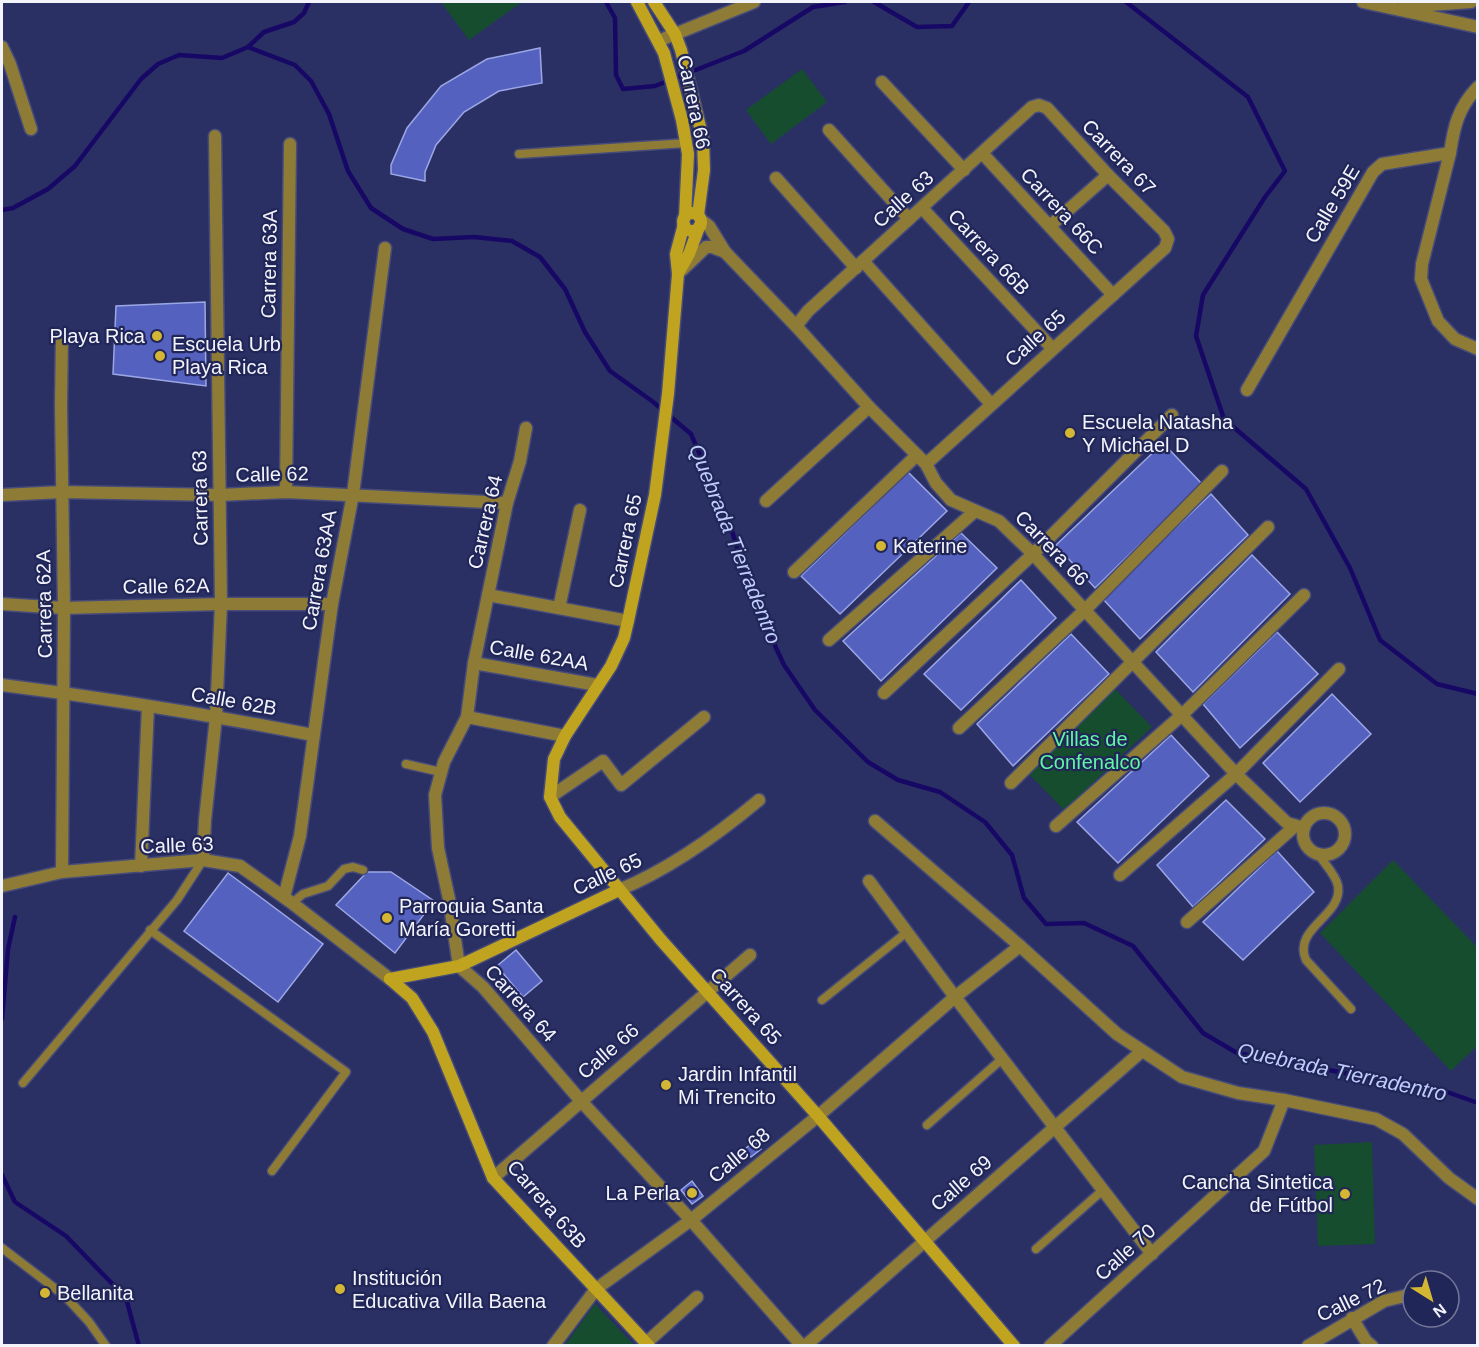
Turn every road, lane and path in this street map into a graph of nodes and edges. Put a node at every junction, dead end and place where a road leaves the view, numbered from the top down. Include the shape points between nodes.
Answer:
1 (637, 2) edge
2 (654, 2) edge
3 (754, 2) edge
4 (1363, 2) edge
5 (1471, 2) edge
6 (1390, 5) edge
7 (1478, 27) edge
8 (675, 34) junction
9 (658, 41) junction
10 (2, 46) edge
11 (882, 82) dead end
12 (1478, 87) edge
13 (1039, 105) joint
14 (31, 129) dead end
15 (829, 130) dead end
16 (214, 136) dead end
17 (687, 143) junction
18 (290, 144) dead end
19 (982, 153) junction
20 (1450, 153) junction
21 (519, 154) dead end
22 (964, 170) junction
23 (1108, 175) junction
24 (776, 178) dead end
25 (922, 208) junction
26 (909, 219) junction
27 (684, 220) junction
28 (699, 221) junction
29 (1050, 226) junction
30 (1168, 239) joint
31 (385, 248) dead end
32 (725, 252) junction
33 (859, 265) junction
34 (678, 274) junction
35 (1113, 295) junction
36 (796, 326) junction
37 (62, 335) dead end
38 (1052, 348) junction
39 (1478, 350) edge
40 (1247, 390) dead end
41 (992, 404) junction
42 (869, 407) junction
43 (1173, 415) dead end
44 (526, 429) dead end
45 (917, 454) junction
46 (926, 464) junction
47 (1222, 471) dead end
48 (62, 492) junction
49 (286, 492) junction
50 (353, 494) junction
51 (2, 495) edge
52 (219, 495) junction
53 (766, 501) dead end
54 (507, 503) junction
55 (579, 510) dead end
56 (974, 512) junction
57 (1268, 528) dead end
58 (1033, 554) junction
59 (794, 572) dead end
60 (488, 595) junction
61 (1304, 595) dead end
62 (2, 604) edge
63 (221, 604) junction
64 (332, 604) junction
65 (64, 608) junction
66 (559, 608) junction
67 (1085, 610) junction
68 (628, 621) junction
69 (829, 640) dead end
70 (474, 663) junction
71 (1134, 663) junction
72 (1339, 669) dead end
73 (2, 685) edge
74 (597, 685) junction
75 (64, 693) junction
76 (884, 693) dead end
77 (148, 706) junction
78 (1183, 714) junction
79 (216, 717) junction
80 (467, 717) junction
81 (704, 717) dead end
82 (959, 728) dead end
83 (313, 735) junction
84 (565, 736) junction
85 (406, 764) dead end
86 (441, 772) junction
87 (1236, 774) junction
88 (1011, 783) dead end
89 (550, 797) junction
90 (759, 800) dead end
91 (875, 821) dead end
92 (1056, 826) dead end
93 (1299, 827) junction
94 (1318, 854) junction
95 (203, 860) junction
96 (141, 866) junction
97 (363, 870) dead end
98 (62, 872) junction
99 (1120, 875) dead end
100 (869, 881) dead end
101 (2, 886) edge
102 (619, 890) junction
103 (288, 900) junction
104 (1187, 922) dead end
105 (150, 930) junction
106 (907, 932) junction
107 (1020, 946) junction
108 (750, 955) dead end
109 (459, 966) junction
110 (390, 979) junction
111 (708, 992) junction
112 (955, 997) junction
113 (822, 1000) dead end
114 (1351, 1010) dead end
115 (1142, 1050) junction
116 (1003, 1058) junction
117 (23, 1083) dead end
118 (1284, 1100) junction
119 (580, 1101) junction
120 (818, 1116) junction
121 (927, 1125) dead end
122 (1056, 1126) junction
123 (272, 1172) dead end
124 (493, 1178) junction
125 (1103, 1190) junction
126 (1478, 1199) edge
127 (691, 1220) junction
128 (924, 1241) junction
129 (2, 1248) edge
130 (1036, 1249) dead end
131 (1152, 1254) junction
132 (596, 1289) junction
133 (697, 1297) dead end
134 (1401, 1297) edge
135 (1352, 1318) junction
136 (647, 1344) edge
137 (106, 1346) edge
138 (553, 1346) edge
139 (804, 1346) edge
140 (1014, 1346) edge
141 (1050, 1346) edge
142 (1308, 1346) edge
143 (1372, 1346) edge

1 - 9 main road, Carrera 66
2 - 8 main road, Carrera 66
3 - 8 street
4 - 6 street
5 - 6 street
6 - 7 street
8 - 9 street
8 - 28 main road, Carrera 66 via 692,89 705,154
9 - 17 main road, Carrera 66
10 - 14 street
11 - 22 street
12 - 20 street via 1458,114
13 - 19 street, Calle 63
13 - 23 street, Carrera 67 via 1047,108
15 - 26 street
16 - 52 street, Carrera 63
17 - 21 lane
17 - 27 main road, Carrera 66
18 - 49 street, Carrera 63A
19 - 22 street, Calle 63
19 - 29 street, Carrera 66C
20 - 39 street via 1421,279 1438,321 1455,339
20 - 40 street, Calle 59E via 1382,164 1373,172
22 - 25 street, Calle 63
23 - 29 street
23 - 30 street, Carrera 67
24 - 33 street
25 - 26 street, Calle 63
25 - 38 street, Carrera 66B
26 - 33 street, Calle 63
27 - 28 main road via 693,213
27 - 34 main road, Carrera 65 via 676,254
28 - 32 street, Carrera 66 via 709,226
28 - 34 main road, Carrera 65
29 - 35 street, Carrera 66C
30 - 35 street, Calle 65 via 1165,248
31 - 50 street, Carrera 63AA
32 - 34 street via 706,247
32 - 36 street, Carrera 66
33 - 36 street, Calle 63
33 - 41 street
34 - 68 main road, Carrera 65 via 655,495
35 - 38 street, Calle 65
36 - 42 street, Carrera 66
37 - 48 street, Carrera 62A
38 - 41 street, Calle 65
41 - 46 street, Calle 65
42 - 45 street, Carrera 66
42 - 53 street
43 - 58 street
44 - 54 street, Carrera 64
45 - 46 street, Carrera 66
45 - 59 street
46 - 56 street, Carrera 66 via 951,500
47 - 67 street
48 - 51 street, Calle 62
48 - 52 street, Calle 62
48 - 65 street, Carrera 62A
49 - 50 street, Calle 62
49 - 52 street, Calle 62
50 - 54 street, Calle 62
50 - 64 street, Carrera 63AA
52 - 63 street, Carrera 63
54 - 60 street, Carrera 64
55 - 66 street
56 - 58 street, Carrera 66 via 999,521
56 - 69 street
57 - 71 street
58 - 67 street, Carrera 66
58 - 76 street
60 - 66 street
60 - 70 street, Carrera 64
61 - 78 street
62 - 65 street, Calle 62A
63 - 64 street, Calle 62A
63 - 65 street, Calle 62A
63 - 79 street, Carrera 63
64 - 83 street, Carrera 63AA
65 - 75 street, Carrera 62A
66 - 68 street
67 - 71 street, Carrera 66
67 - 82 street
68 - 74 main road, Carrera 65 via 611,666
70 - 74 street, Calle 62AA
70 - 80 street, Carrera 64
71 - 78 street, Carrera 66
71 - 88 street
72 - 87 street
73 - 75 street, Calle 62B
74 - 84 main road, Carrera 65
75 - 77 street, Calle 62B
75 - 98 street, Carrera 62A
77 - 79 street, Calle 62B
77 - 96 street
78 - 87 street, Carrera 66
78 - 92 street
79 - 83 street, Calle 62B
79 - 95 street, Carrera 63
80 - 84 street
80 - 86 street, Carrera 64
81 - 89 street via 621,785 603,761
83 - 103 street, Carrera 63AA
84 - 89 main road, Carrera 65 via 554,759
85 - 86 lane
86 - 109 street, Carrera 64 via 435,795 438,848
87 - 93 street, Carrera 66 via 1287,823
87 - 99 street
89 - 102 main road, Carrera 65 via 560,817
90 - 102 street, Calle 65 via 689,852 647,879
91 - 107 street
93 - 94 street via 1305,844
93 - 94 street via 1322,813 1343,824 1344,840 1340,847 1326,855
93 - 104 street
94 - 114 lane via 1336,881 1338,896 1307,936 1303,952
95 - 96 street, Calle 63
95 - 103 street, Calle 63 via 240,866
95 - 105 lane via 177,900
96 - 98 street, Calle 63
97 - 103 lane via 344,869 328,886
98 - 101 street, Calle 63
100 - 106 street
102 - 109 main road, Calle 65
102 - 111 main road, Carrera 65
103 - 110 street, Calle 63
105 - 117 lane
105 - 123 lane via 346,1072
106 - 112 street
106 - 113 lane
107 - 112 street, Calle 68
107 - 115 street via 1117,1034
108 - 111 street, Calle 66
109 - 110 main road, Calle 65
109 - 119 street, Carrera 64 via 483,987
110 - 124 main road, Carrera 63B via 412,998 432,1032
111 - 119 street, Calle 66
111 - 120 main road, Carrera 65
112 - 116 street
112 - 120 street, Calle 68
115 - 118 street via 1182,1077 1238,1093
115 - 122 street, Calle 69
116 - 121 lane
116 - 122 street
118 - 126 street via 1376,1119 1403,1134 1449,1178
118 - 131 street, Calle 70 via 1264,1151
119 - 124 street, Calle 66
119 - 127 street, Carrera 64
120 - 127 street, Calle 68
120 - 128 main road, Carrera 65
122 - 125 street
122 - 128 street, Calle 69
124 - 132 main road, Carrera 63B
125 - 130 lane
125 - 131 street
127 - 132 street, Calle 68
127 - 139 street, Carrera 64
128 - 139 street, Calle 69
128 - 140 main road, Carrera 65
129 - 137 lane via 65,1296
131 - 141 street, Calle 70
132 - 136 main road, Carrera 63B
132 - 138 street, Calle 68
133 - 136 street
134 - 135 street, Calle 72
135 - 142 street, Calle 72
135 - 143 street

